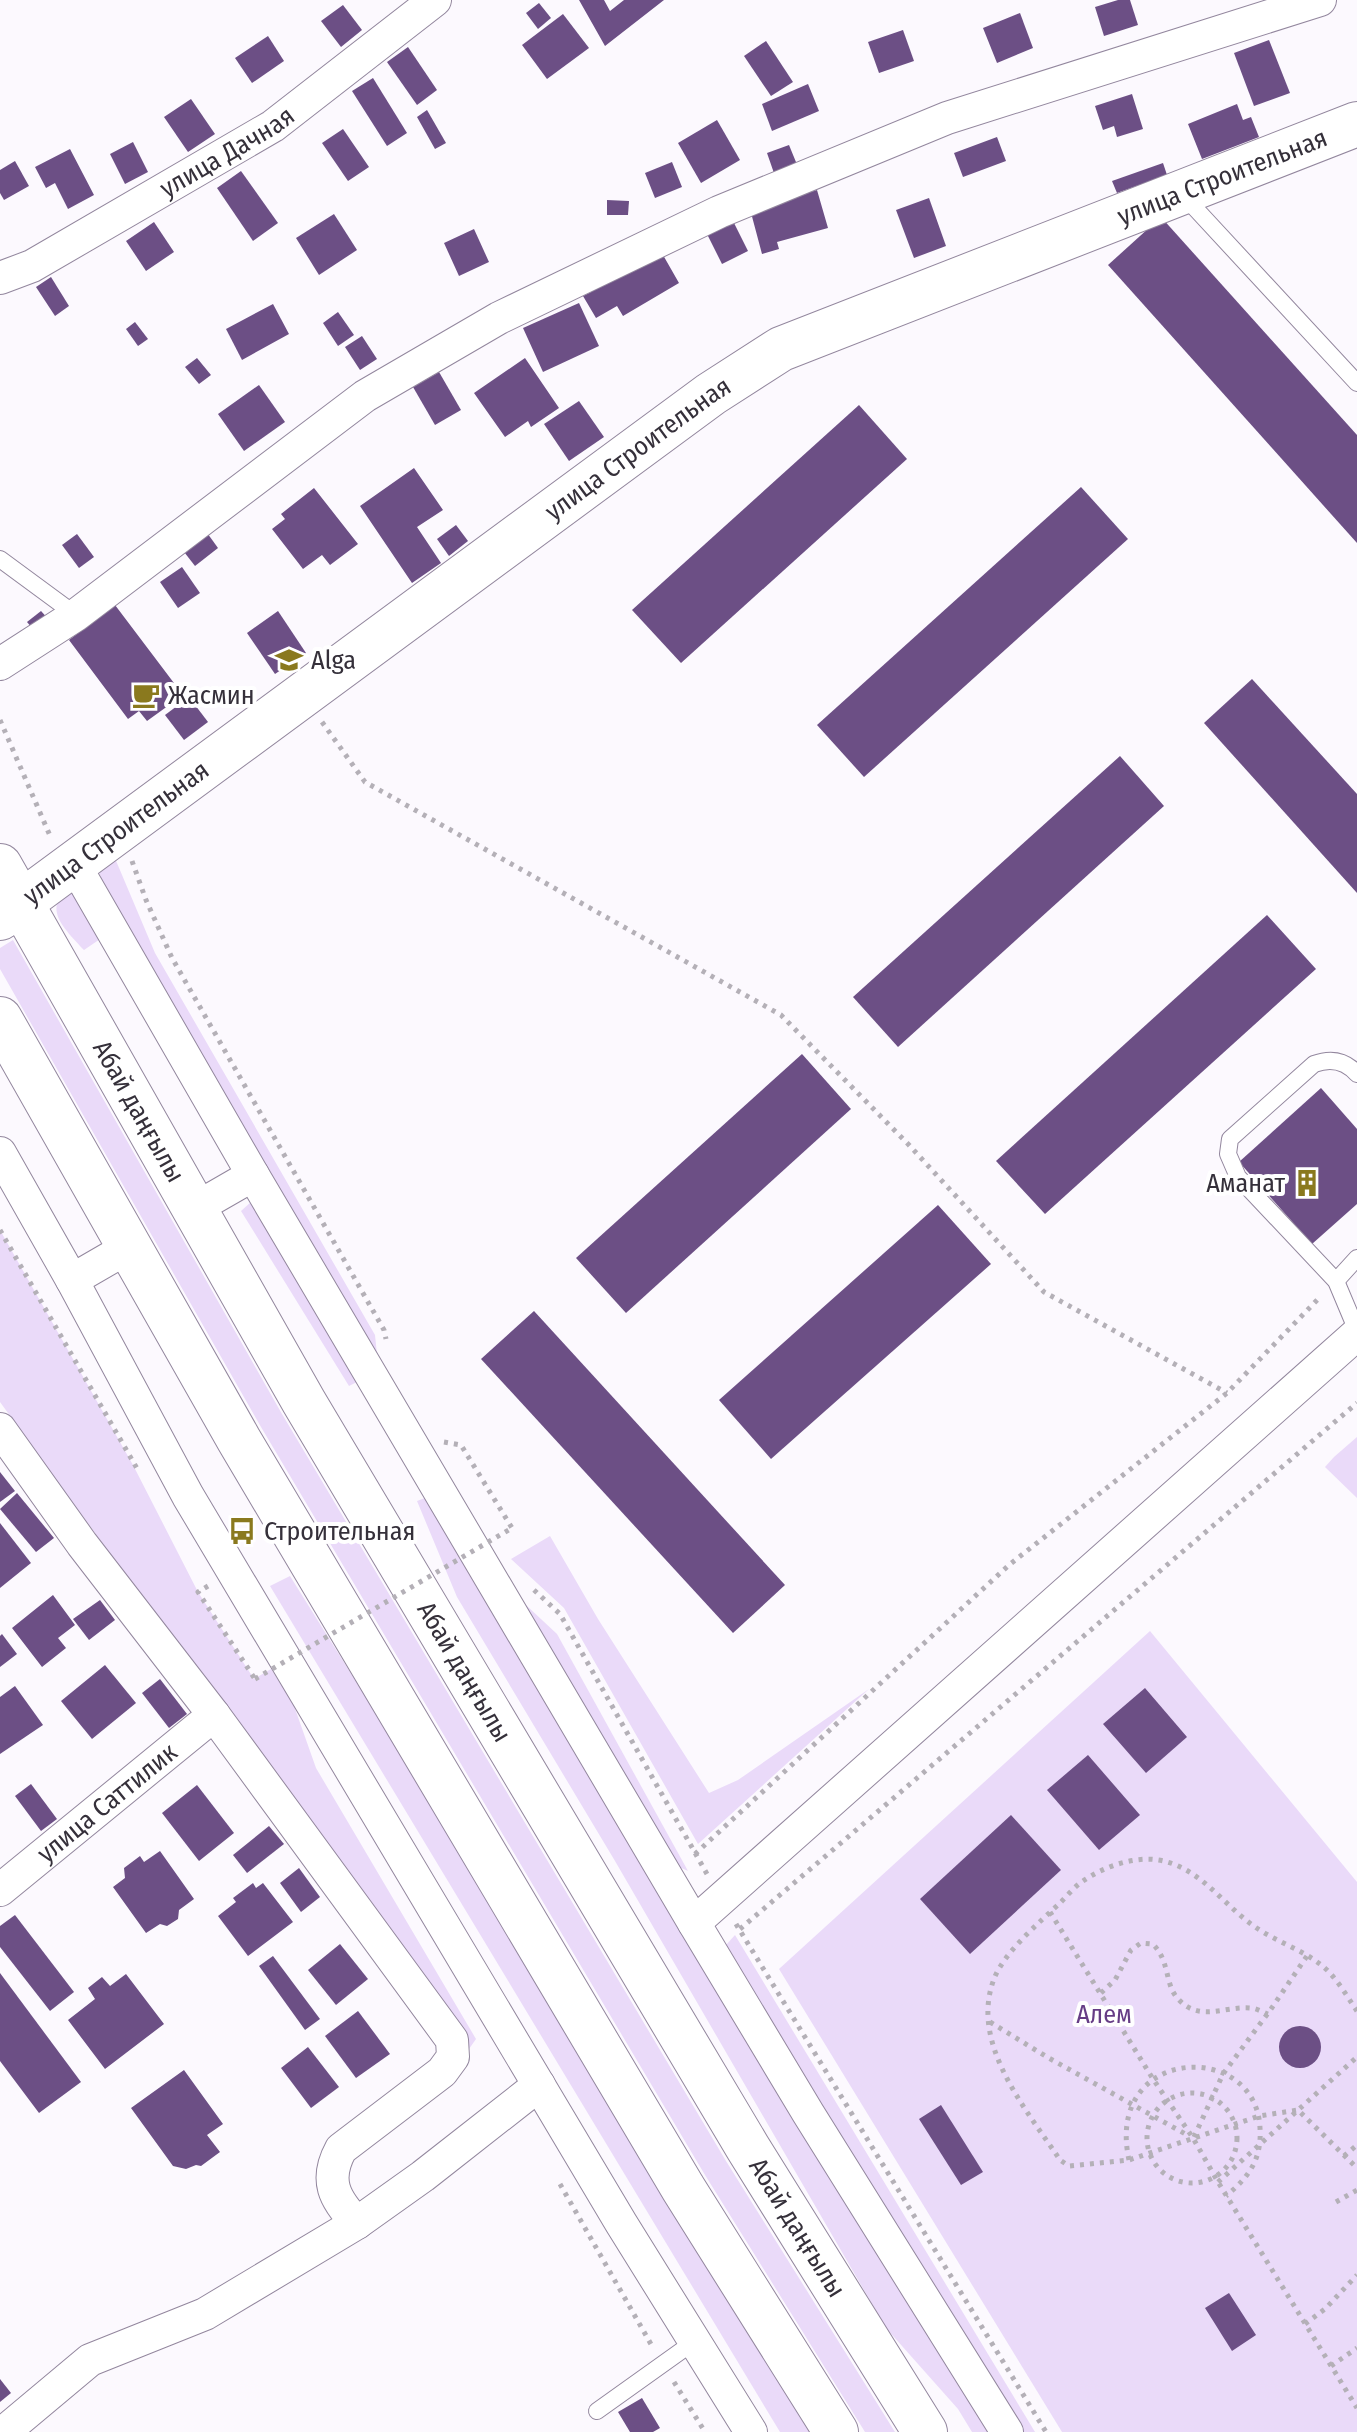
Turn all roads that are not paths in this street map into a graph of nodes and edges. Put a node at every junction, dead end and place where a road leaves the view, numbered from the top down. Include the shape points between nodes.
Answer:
1 (435, 0) edge
2 (1320, 0) edge
3 (1357, 124) edge
4 (1181, 192) junction
5 (0, 278) edge
6 (1357, 383) edge
7 (0, 559) edge
8 (76, 615) junction
9 (0, 664) edge
10 (0, 866) edge
11 (70, 868) junction
12 (10, 911) edge
13 (0, 1019) edge
14 (1357, 1074) edge
15 (0, 1153) edge
16 (253, 1175) junction
17 (194, 1209) junction
18 (129, 1247) junction
19 (1357, 1258) edge
20 (72, 1280) junction
21 (1336, 1281) junction
22 (1357, 1332) edge
23 (0, 1429) edge
24 (214, 1715) junction
25 (0, 1890) edge
26 (694, 1923) junction
27 (539, 2085) junction
28 (357, 2223) junction
29 (695, 2341) junction
30 (597, 2411) dead end
31 (4, 2432) edge
32 (751, 2432) edge
33 (836, 2432) edge
34 (925, 2432) edge
35 (1007, 2432) edge

1 - 5 street, улица Дачная via 273,126 32,266
2 - 8 street via 947,118 719,212 499,318 365,396
3 - 4 main road, улица Строительная
4 - 6 lane
4 - 11 main road, улица Строительная via 781,349 711,394
7 - 8 lane
8 - 9 street
10 - 12 main road, Абай даңғылы
11 - 12 main road, улица Строительная
11 - 16 street
12 - 17 main road, Абай даңғылы
13 - 18 main road
14 - 21 lane via 1340,1062 1314,1064 1230,1139 1228,1154 1238,1177
15 - 20 street
16 - 17 street
16 - 26 street
17 - 34 main road, Абай даңғылы via 748,2148
18 - 20 street
18 - 33 main road via 683,2188
19 - 21 lane
20 - 27 street via 188,1496
21 - 22 lane
22 - 26 street
23 - 24 street
24 - 25 street, улица Саттилик
24 - 28 street via 452,2040 453,2057 442,2072 341,2149 333,2163 339,2203
26 - 35 street
27 - 28 street
27 - 29 street
28 - 31 street via 182,2325 90,2360
29 - 30 lane
29 - 32 street

